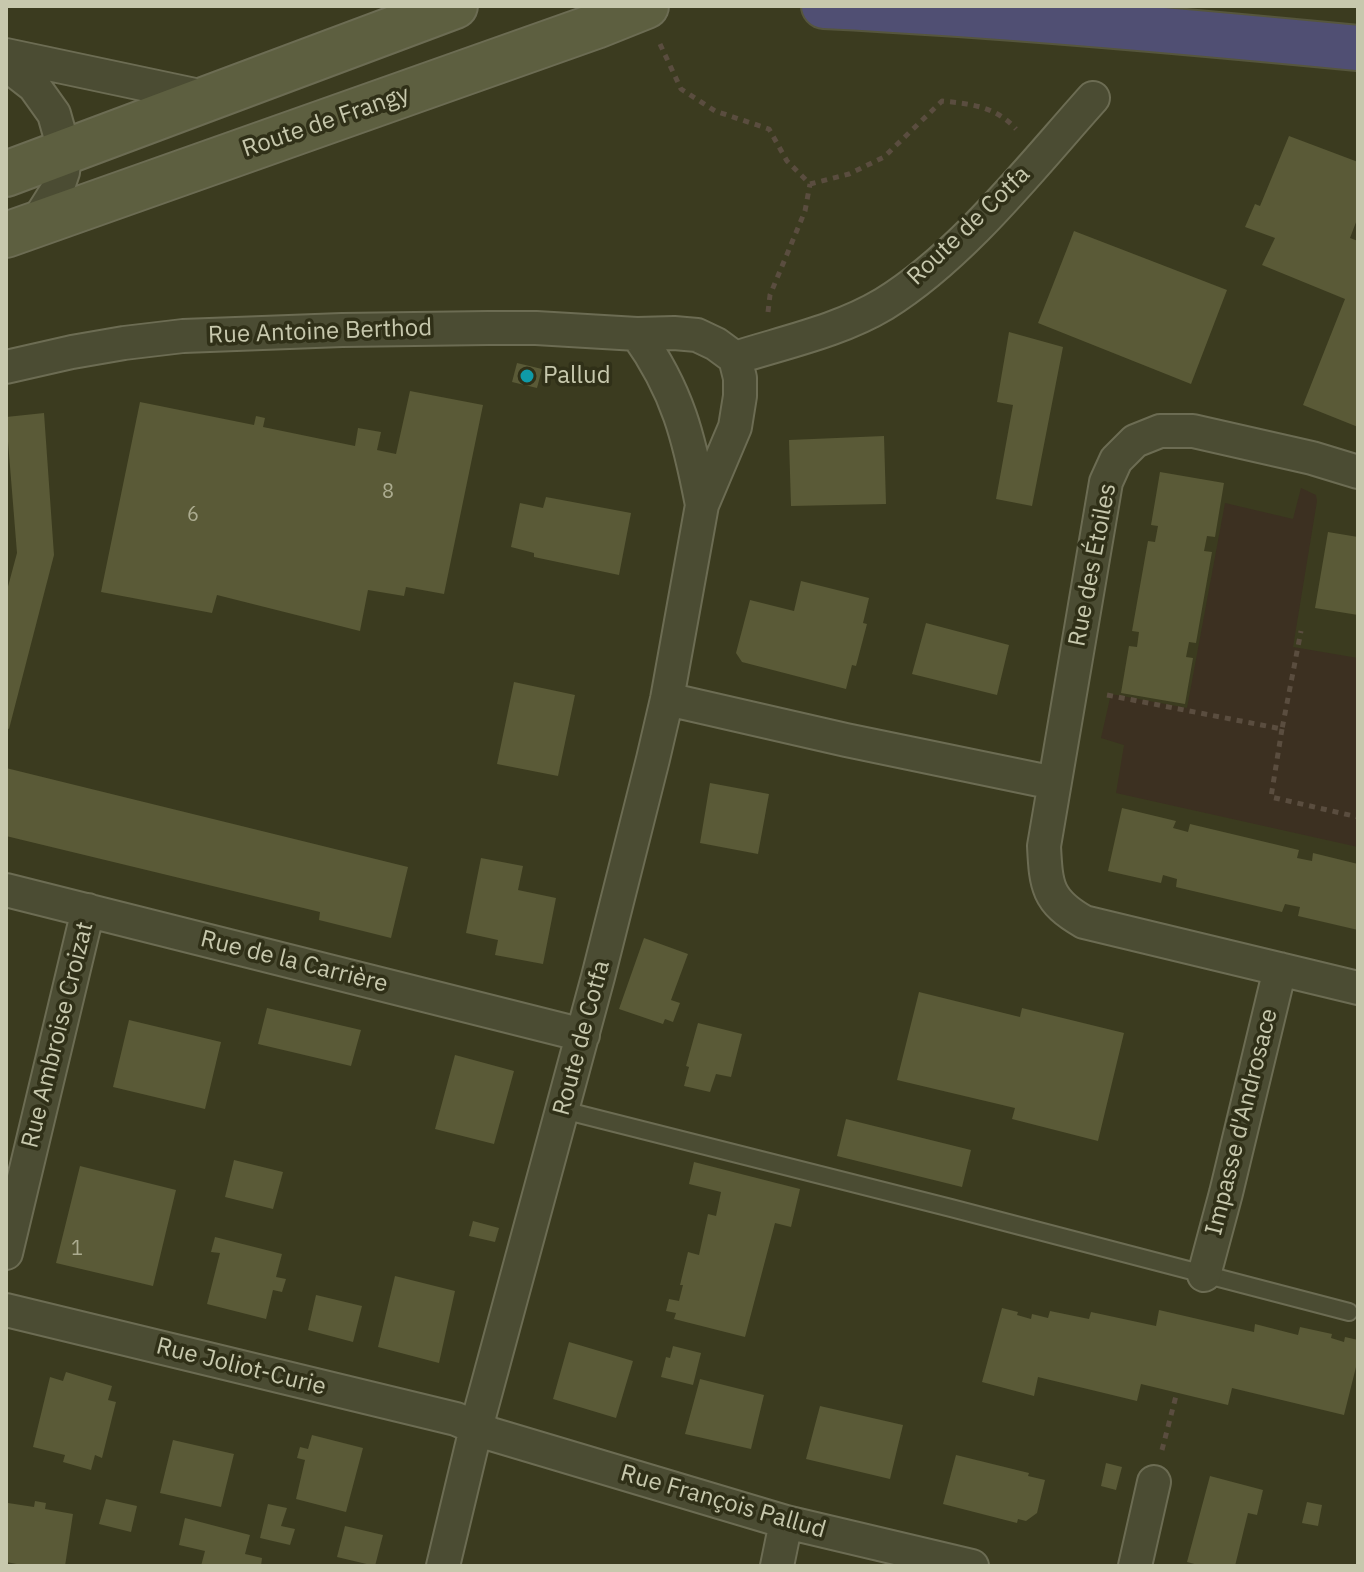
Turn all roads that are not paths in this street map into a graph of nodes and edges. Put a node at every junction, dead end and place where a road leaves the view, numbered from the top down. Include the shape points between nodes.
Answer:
1 (455, 6) edge
2 (824, 6) edge
3 (652, 24) edge
4 (1358, 48) edge
5 (6, 55) edge
6 (6, 64) edge
7 (209, 98) junction
8 (1093, 98) dead end
9 (10, 167) edge
10 (41, 201) edge
11 (637, 334) junction
12 (750, 353) junction
13 (6, 367) edge
14 (1358, 472) edge
15 (702, 505) junction
16 (667, 699) junction
17 (1054, 783) junction
18 (6, 890) edge
19 (88, 910) junction
20 (1280, 969) junction
21 (1358, 988) edge
22 (583, 1035) junction
23 (563, 1110) junction
24 (6, 1253) edge
25 (1204, 1275) junction
26 (6, 1310) edge
27 (1349, 1312) dead end
28 (476, 1428) junction
29 (1154, 1482) road end
30 (786, 1522) junction
31 (443, 1566) edge
32 (777, 1566) edge
33 (972, 1566) edge
34 (1135, 1566) edge

1 - 7 main road, Route de Frangy
2 - 4 highway
3 - 10 main road, Route de Frangy via 596,26 106,199
5 - 7 street
6 - 10 street via 34,86 54,114
7 - 10 main road, Route de Frangy
8 - 12 street, Route de Cotfa via 927,273 884,304 837,327
9 - 10 main road, Route de Frangy
11 - 12 street via 697,335
11 - 13 street, Rue Antoine Berthod via 488,328 183,336
11 - 15 street, Route de Cotfa via 683,419
12 - 15 street, Route de Cotfa via 740,378 735,427
14 - 17 street, Rue des Étoiles via 1193,431 1160,431 1135,441 1116,460 1106,482
15 - 16 street, Route de Cotfa
16 - 17 street
16 - 22 street, Route de Cotfa
17 - 20 street, Rue des Étoiles via 1045,870 1064,911 1084,922
18 - 19 street, Rue de la Carrière
19 - 22 street, Rue de la Carrière
19 - 24 street, Rue Ambroise Croizat
20 - 21 street, Rue des Étoiles
20 - 25 street, Impasse d'Androsace
22 - 23 street, Route de Cotfa
23 - 25 lane
23 - 28 street, Route de Cotfa
25 - 27 lane
26 - 28 street, Rue Joliot-Curie
28 - 30 street, Rue François Pallud
28 - 31 street, Route de Cotfa
29 - 34 street
30 - 32 street
30 - 33 street, Rue François Pallud

